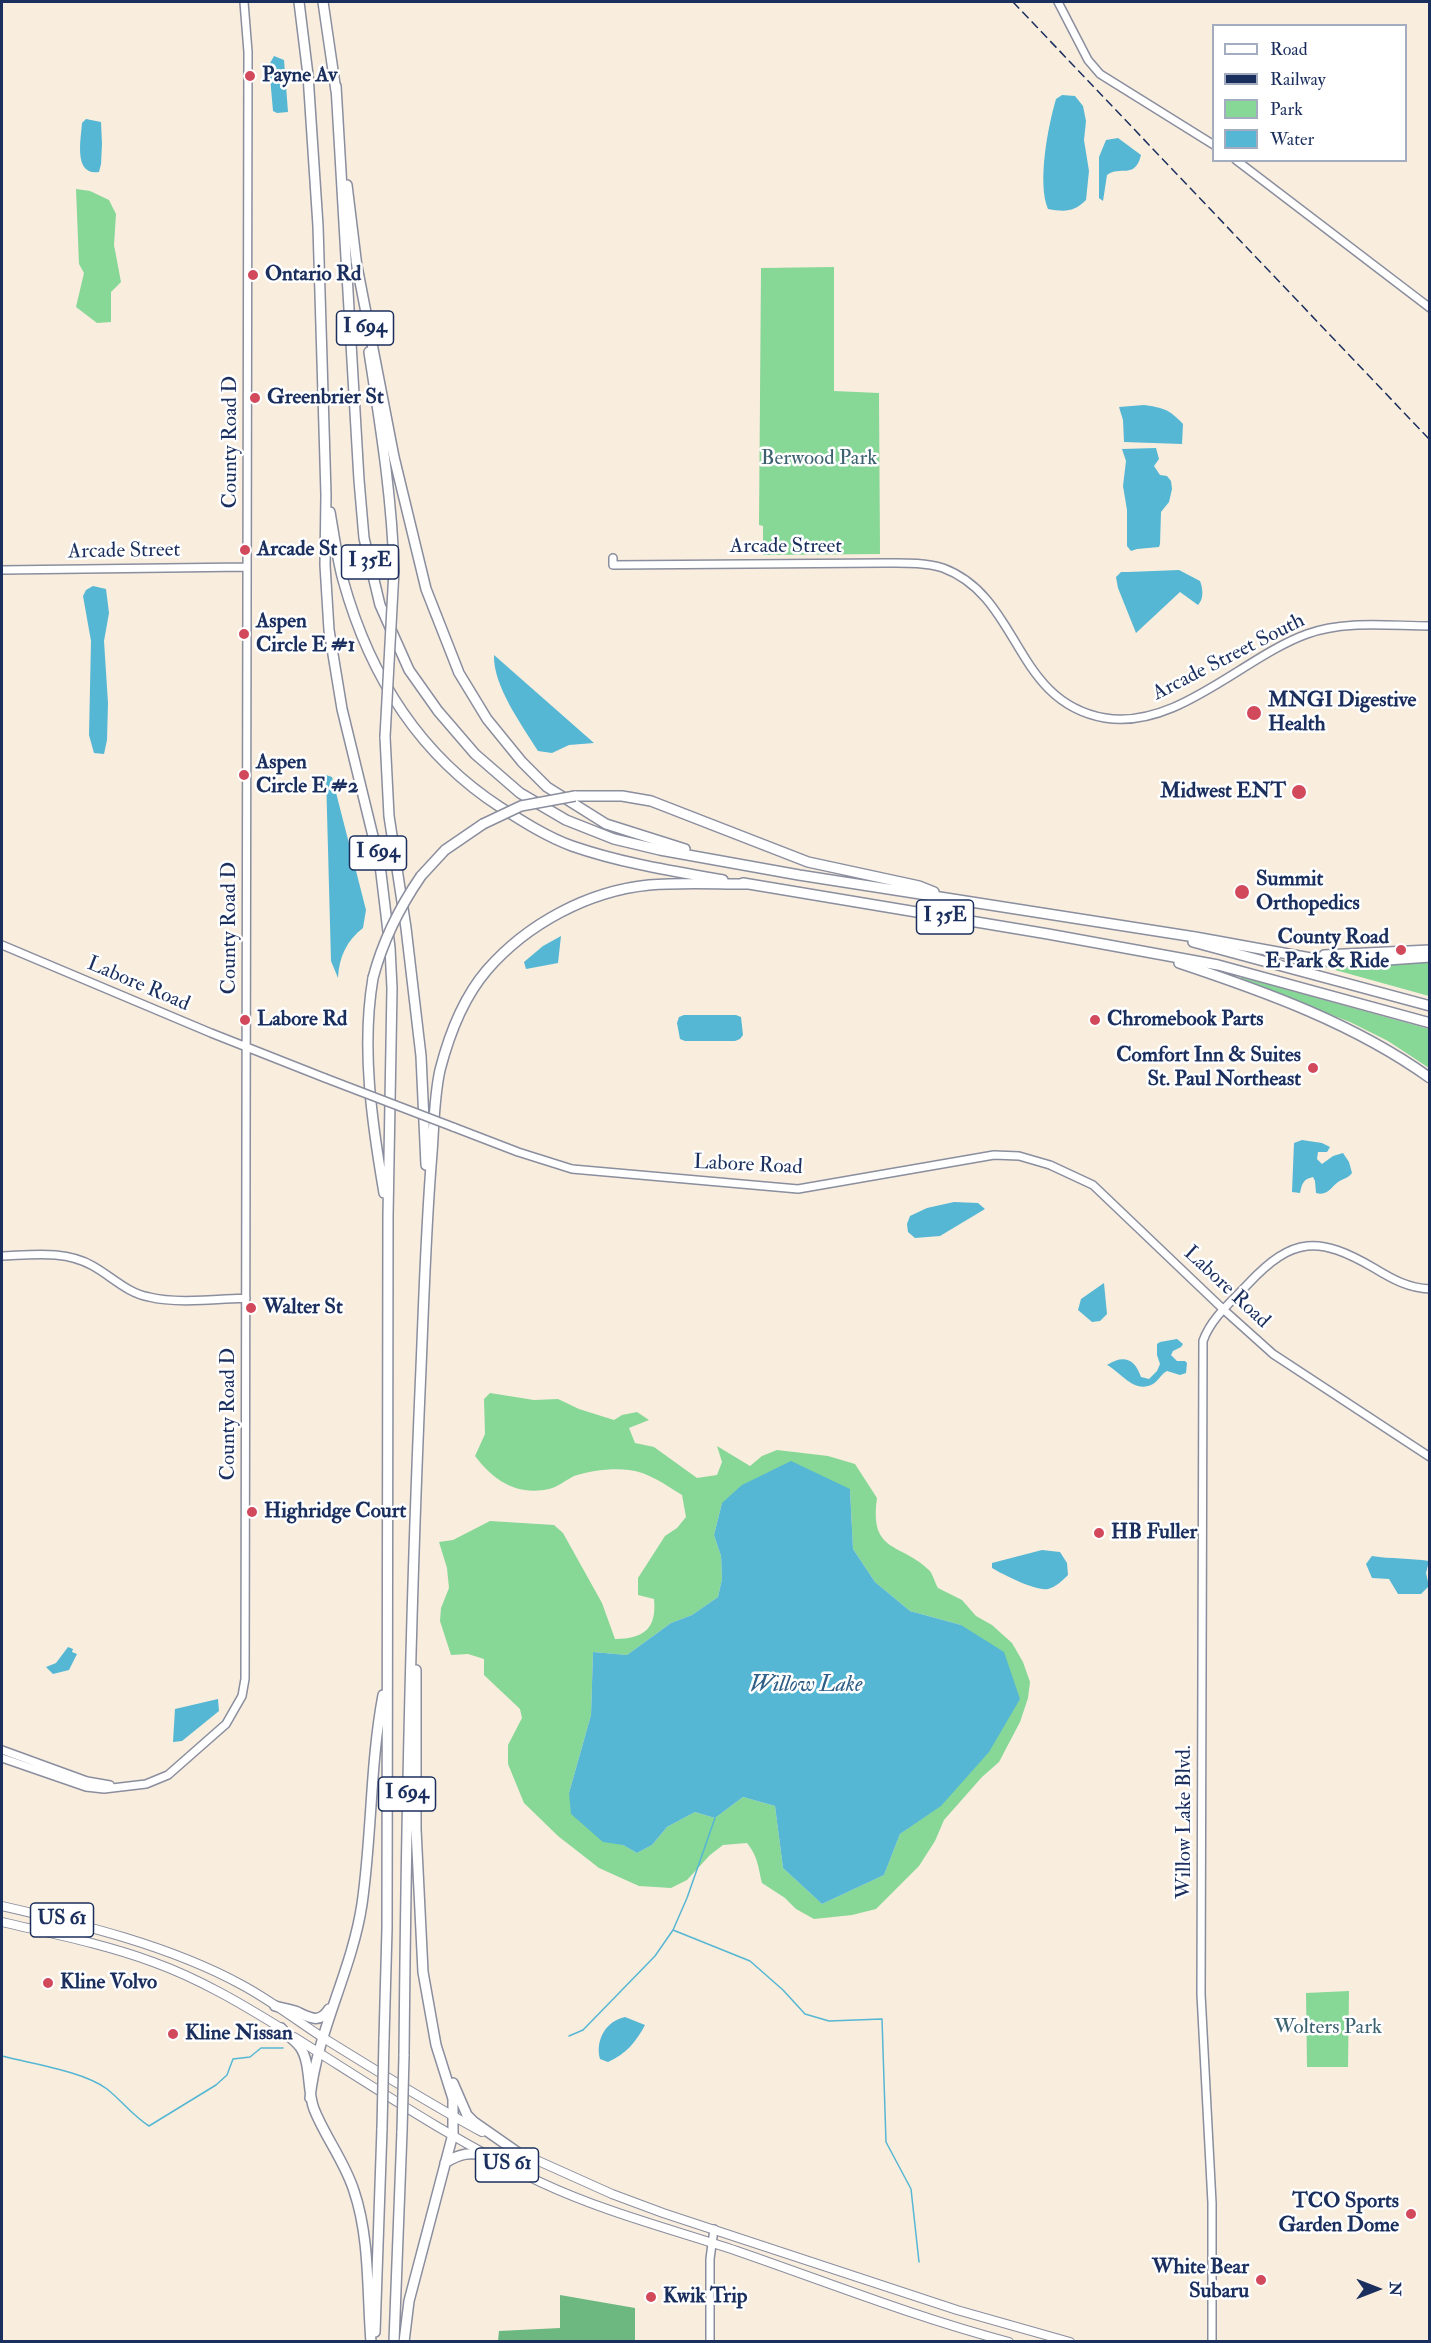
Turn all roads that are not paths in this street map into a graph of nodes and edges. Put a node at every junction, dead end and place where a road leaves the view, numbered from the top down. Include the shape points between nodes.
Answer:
1 (244, 2) edge
2 (299, 2) edge
3 (323, 2) edge
4 (1058, 2) edge
5 (336, 86) junction
6 (1212, 144) edge
7 (1239, 162) edge
8 (356, 261) junction
9 (1430, 308) edge
10 (327, 495) junction
11 (612, 558) dead end
12 (247, 567) junction
13 (2, 570) edge
14 (963, 578) joint
15 (1430, 626) edge
16 (704, 858) junction
17 (747, 884) junction
18 (947, 898) junction
19 (1124, 926) junction
20 (2, 945) edge
21 (1430, 950) edge
22 (1143, 951) junction
23 (1301, 957) junction
24 (1430, 957) edge
25 (1430, 1006) edge
26 (1430, 1023) edge
27 (247, 1047) junction
28 (1430, 1078) edge
29 (428, 1207) junction
30 (388, 1216) junction
31 (2, 1256) edge
32 (1430, 1289) edge
33 (246, 1298) junction
34 (1224, 1310) junction
35 (1430, 1457) edge
36 (415, 1532) junction
37 (387, 1672) junction
38 (2, 1750) edge
39 (2, 1758) edge
40 (121, 1786) junction
41 (2, 1906) edge
42 (2, 1922) edge
43 (341, 1983) junction
44 (275, 2006) junction
45 (430, 2016) junction
46 (281, 2028) junction
47 (323, 2037) junction
48 (319, 2053) junction
49 (310, 2098) junction
50 (453, 2116) junction
51 (453, 2134) junction
52 (517, 2152) junction
53 (489, 2155) junction
54 (445, 2163) junction
55 (714, 2229) junction
56 (712, 2242) junction
57 (956, 2326) junction
58 (1041, 2334) junction
59 (373, 2342) edge
60 (394, 2342) edge
61 (404, 2342) edge
62 (710, 2342) edge
63 (1009, 2342) edge
64 (1070, 2342) edge
65 (1212, 2342) edge

1 - 12 street, County Road D via 248,52
2 - 10 highway, I 35E via 318,226
3 - 5 highway, I 35E
4 - 6 street via 1088,60 1101,74
5 - 8 highway, I 694
5 - 16 highway, I 35E via 364,538 380,604 409,670 475,754 520,793 566,820 614,838
7 - 9 street
8 - 16 highway via 394,457 423,578 459,673 487,719 547,787 606,824
8 - 29 highway, I 694, bridge via 393,528 386,737 389,816 421,1056
10 - 17 highway, I 35E via 342,578 363,641 405,718 437,756 477,792 518,819 570,845 630,864
10 - 30 highway, I 694 via 325,566 333,659 380,865 390,948
11 - 14 street, Arcade Street via 612,564 920,563
12 - 13 street, Arcade Street
12 - 27 street, County Road D
14 - 15 street, Arcade Street South via 995,610 1042,684 1054,695 1086,713 1119,720 1139,719 1175,707 1306,634 1335,627
16 - 18 highway, I 35E
17 - 22 highway, I 35E
17 - 29 highway via 650,885 584,901 546,920 513,944 486,971 462,1006 440,1073
18 - 19 highway, I 35E
18 - 30 highway, bridge via 919,886 808,862 651,801 622,796 575,796 521,806 483,824 445,850 421,876 394,918 373,978 369,1055 378,1157
19 - 23 highway
19 - 25 highway, I 35E
20 - 27 street, Labore Road
21 - 23 highway
22 - 26 highway, I 35E via 1218,966
22 - 28 highway via 1321,1016 1382,1047
23 - 24 highway via 1359,962
27 - 33 street, County Road D
27 - 34 street, Labore Road, bridge via 518,1152 572,1169 798,1189 970,1158 1019,1156 1093,1185
29 - 36 highway, I 694
30 - 37 highway, I 694
31 - 33 street via 73,1257 150,1298
32 - 34 street, Willow Lake Blvd. via 1399,1283 1343,1251 1324,1246 1303,1247 1282,1253 1267,1264
33 - 40 street, County Road D via 242,1696 226,1724 168,1775 147,1784
34 - 35 street, Labore Road via 1273,1354
34 - 65 street, Willow Lake Blvd. via 1206,1331 1202,1360 1201,1994 1212,2204
36 - 45 highway via 416,1828 423,1972
36 - 60 highway, I 694, bridge
37 - 43 highway via 362,1905
37 - 59 highway, I 694, bridge via 384,2039
38 - 40 street via 87,1781
39 - 40 street via 72,1784 104,1789
41 - 44 main road, US 61 via 149,1946 243,1985
42 - 46 main road, US 61 via 92,1943 154,1963 214,1989
43 - 44 highway via 319,2019
43 - 47 highway
44 - 47 main road, US 61
45 - 50 highway via 453,2099
45 - 52 highway via 467,2115
46 - 48 main road, US 61
46 - 49 highway via 300,2046 305,2057
47 - 48 highway
47 - 50 main road, US 61
48 - 49 highway
48 - 51 main road, US 61
49 - 59 highway via 354,2191 361,2222
50 - 51 highway
50 - 52 main road, US 61
51 - 53 main road, US 61
51 - 54 highway
52 - 55 main road, US 61 via 637,2204
53 - 54 highway via 459,2154
53 - 56 main road, US 61 via 593,2204
54 - 61 highway via 409,2301
55 - 56 street
55 - 58 main road, US 61
56 - 57 main road, US 61
56 - 62 street
57 - 58 main road via 973,2319 1033,2336
57 - 63 main road, US 61
58 - 64 main road, US 61

